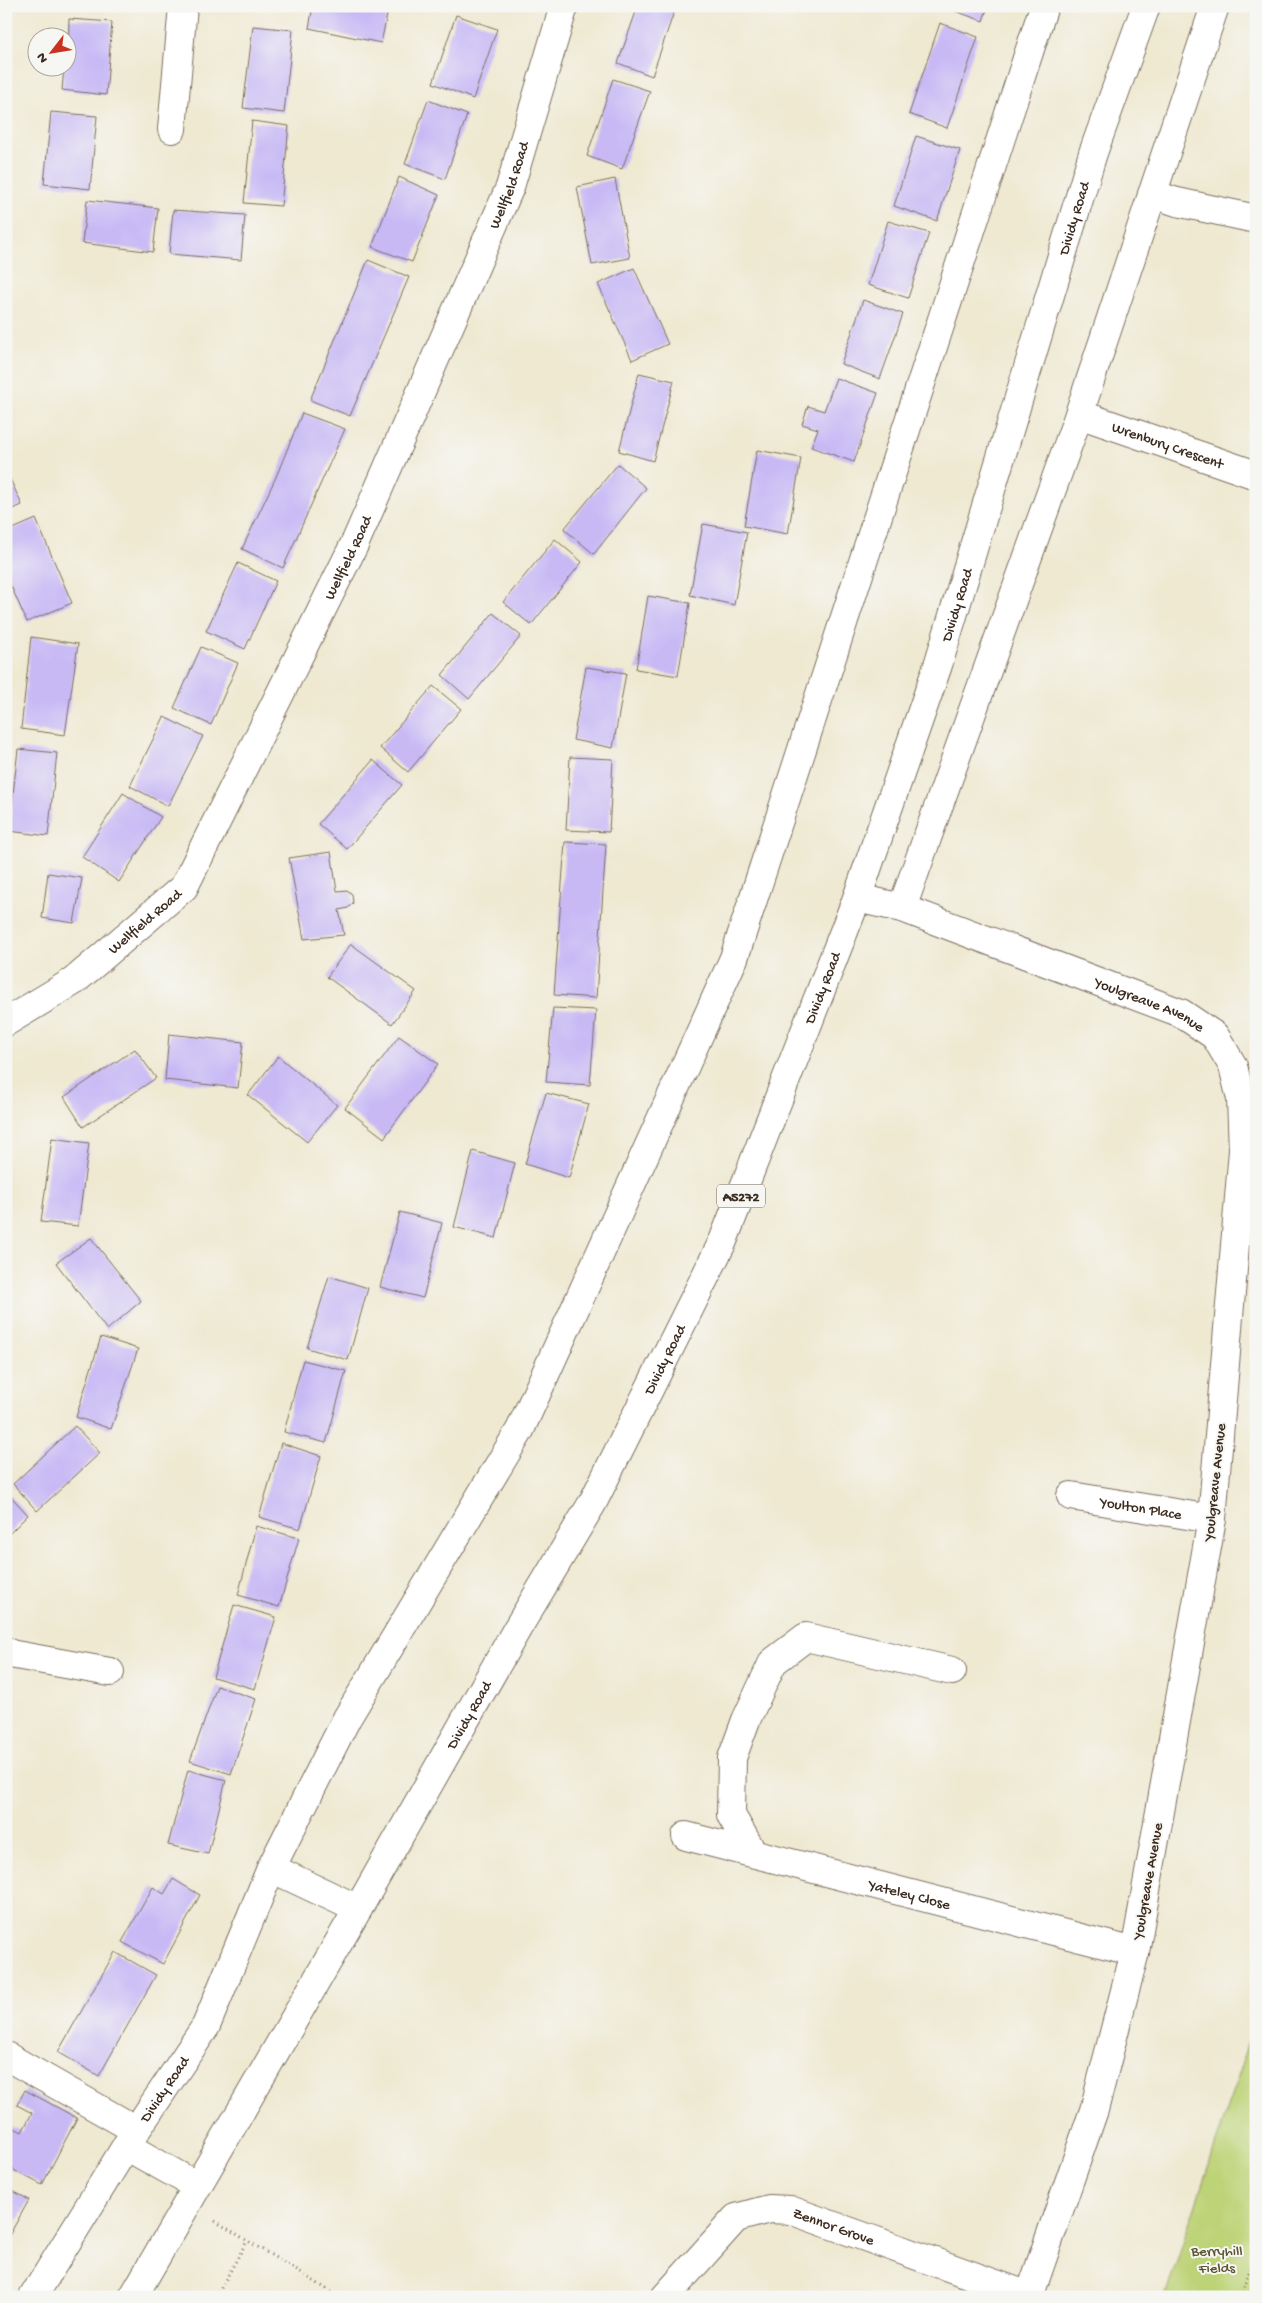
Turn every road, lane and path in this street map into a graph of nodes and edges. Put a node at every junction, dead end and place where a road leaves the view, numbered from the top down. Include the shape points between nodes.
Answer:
1 (183, 6) edge
2 (564, 6) edge
3 (1044, 6) edge
4 (1146, 6) edge
5 (1215, 6) edge
6 (172, 128) dead end
7 (1152, 194) junction
8 (1256, 219) edge
9 (1079, 414) junction
10 (1256, 474) edge
11 (857, 898) junction
12 (902, 908) junction
13 (6, 1022) edge
14 (1070, 1496) dead end
15 (1212, 1519) junction
16 (6, 1651) edge
17 (952, 1671) dead end
18 (110, 1672) dead end
19 (686, 1836) dead end
20 (753, 1853) junction
21 (271, 1868) junction
22 (358, 1909) junction
23 (1135, 1952) junction
24 (6, 2056) edge
25 (131, 2138) junction
26 (192, 2195) junction
27 (248, 2242) junction
28 (1256, 2252) edge
29 (1029, 2296) edge
30 (33, 2297) edge
31 (132, 2297) edge
32 (216, 2297) edge
33 (340, 2297) edge
34 (665, 2297) edge
35 (1241, 2297) edge

1 - 6 street
2 - 13 street, Wellfield Road via 510,187 355,543 184,887 74,980
3 - 21 street, Dividy Road via 734,958 520,1430 347,1718
4 - 11 street, Dividy Road / A5272 via 1093,153 938,665
5 - 7 street
7 - 8 street
7 - 9 street
9 - 10 street, Wrenbury Crescent
9 - 12 street
11 - 12 street, Youlgreave Avenue
11 - 22 street, Dividy Road / A5272 via 723,1241 594,1502 517,1629
12 - 15 street, Youlgreave Avenue via 1181,1013 1214,1036 1233,1066 1241,1099 1243,1150
14 - 15 street, Youlton Place
15 - 23 street, Youlgreave Avenue
16 - 18 street
17 - 20 street via 806,1637 773,1662 732,1758 731,1815
19 - 20 street, Yateley Close
20 - 23 street, Yateley Close
21 - 22 street
21 - 25 street, Dividy Road via 206,2026
22 - 26 street, Dividy Road / A5272
23 - 29 street, Youlgreave Avenue via 1094,2110
24 - 25 street
25 - 26 street
25 - 30 street, Dividy Road
26 - 27 path
26 - 31 street, Dividy Road / A5272
27 - 32 path
27 - 33 path
28 - 35 path
29 - 34 street, Zennor Grove via 790,2210 769,2209 736,2218

